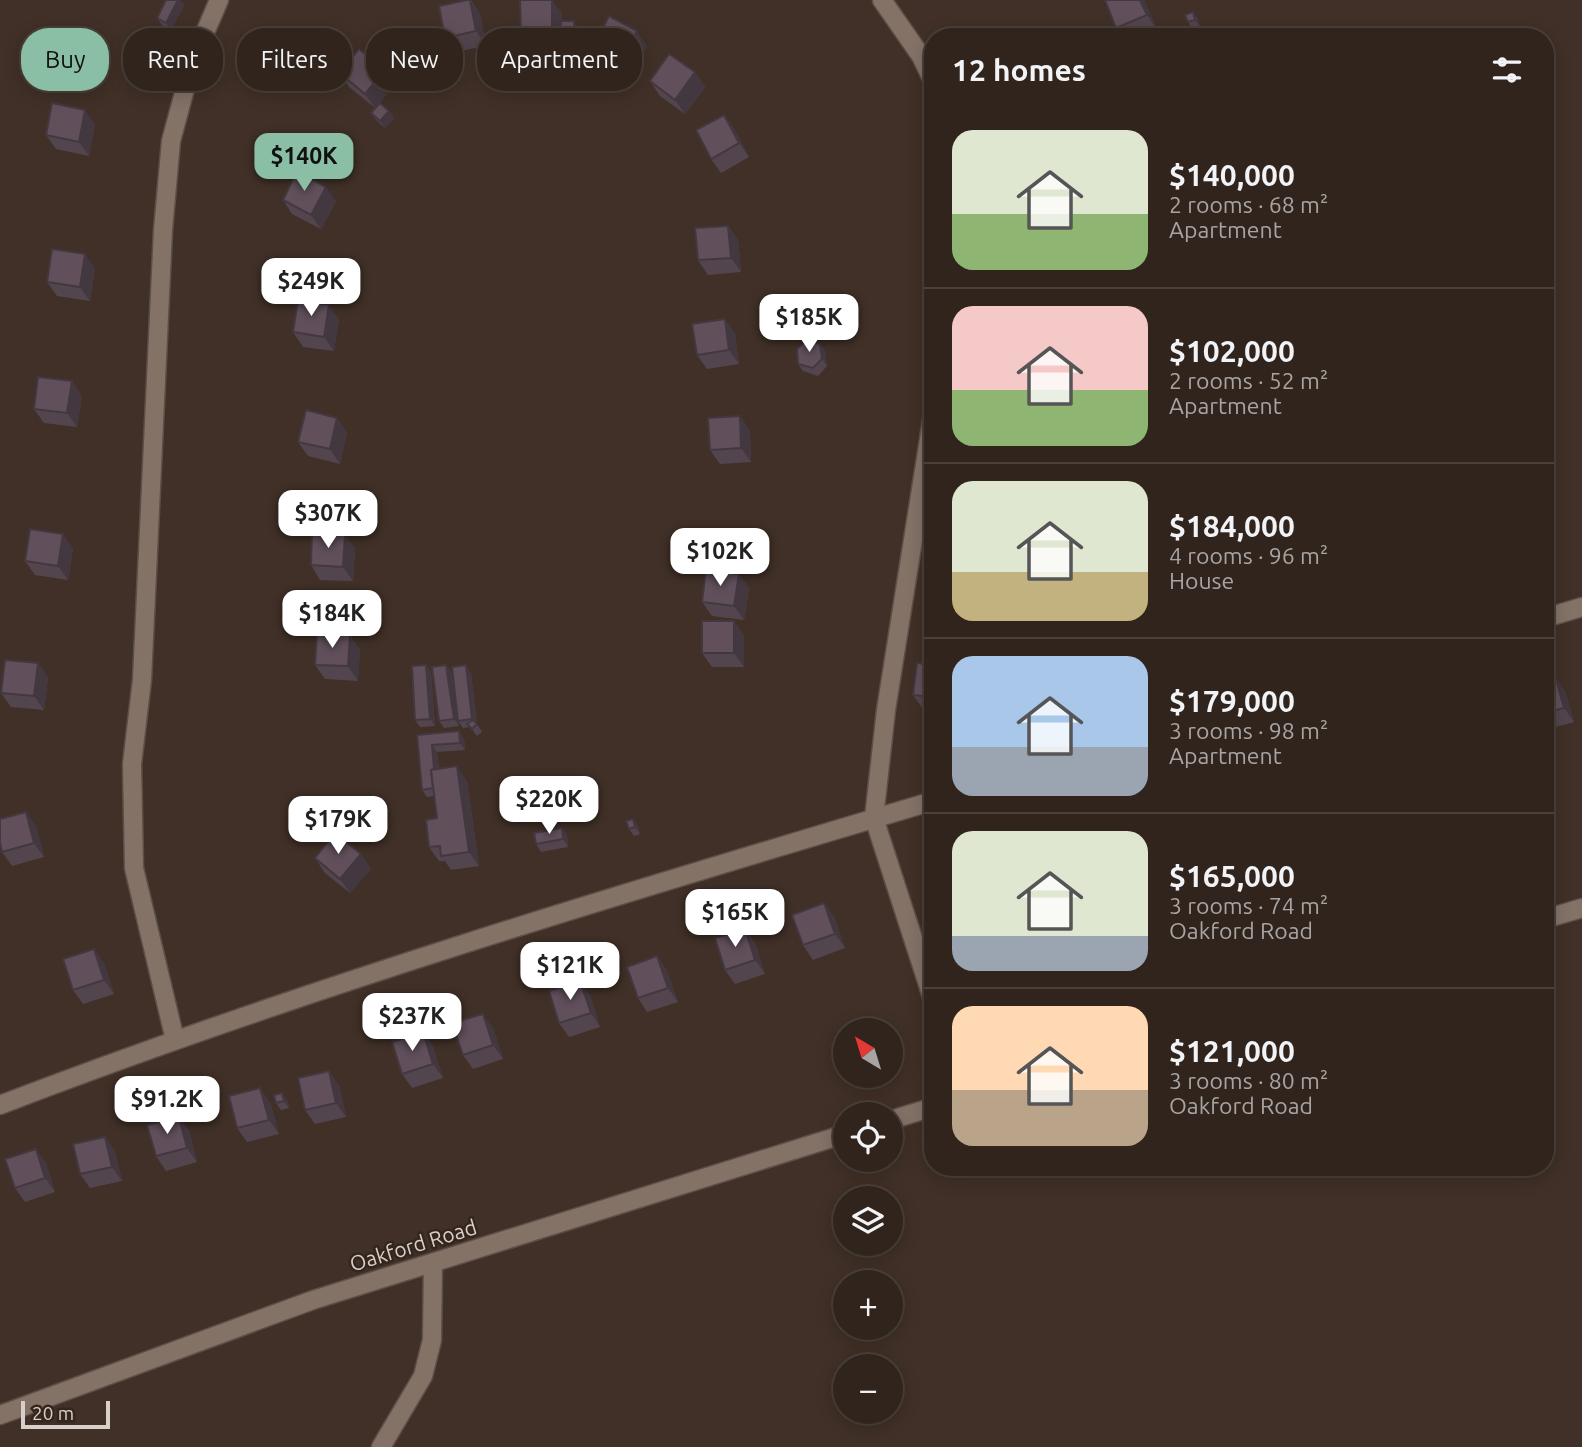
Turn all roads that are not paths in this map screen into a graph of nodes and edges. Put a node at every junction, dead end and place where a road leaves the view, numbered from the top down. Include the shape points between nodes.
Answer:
1 (219, 0) edge
2 (882, 0) edge
3 (924, 62) edge
4 (924, 471) edge
5 (1582, 607) edge
6 (1554, 615) edge
7 (924, 804) edge
8 (874, 818) junction
9 (1582, 908) edge
10 (1554, 916) edge
11 (924, 972) edge
12 (174, 1040) junction
13 (0, 1105) edge
14 (924, 1110) edge
15 (903, 1116) edge
16 (833, 1138) edge
17 (433, 1263) junction
18 (0, 1415) edge
19 (381, 1447) edge

1 - 12 street via 192,62 171,141 142,680 132,764 134,868
2 - 3 street
4 - 8 street via 886,710
5 - 6 street
7 - 8 street
8 - 11 street
8 - 12 street via 575,908
9 - 10 street
12 - 13 street
14 - 15 street
16 - 17 street, Oakford Road
17 - 18 street, Oakford Road via 313,1300
17 - 19 street via 432,1340 423,1376

